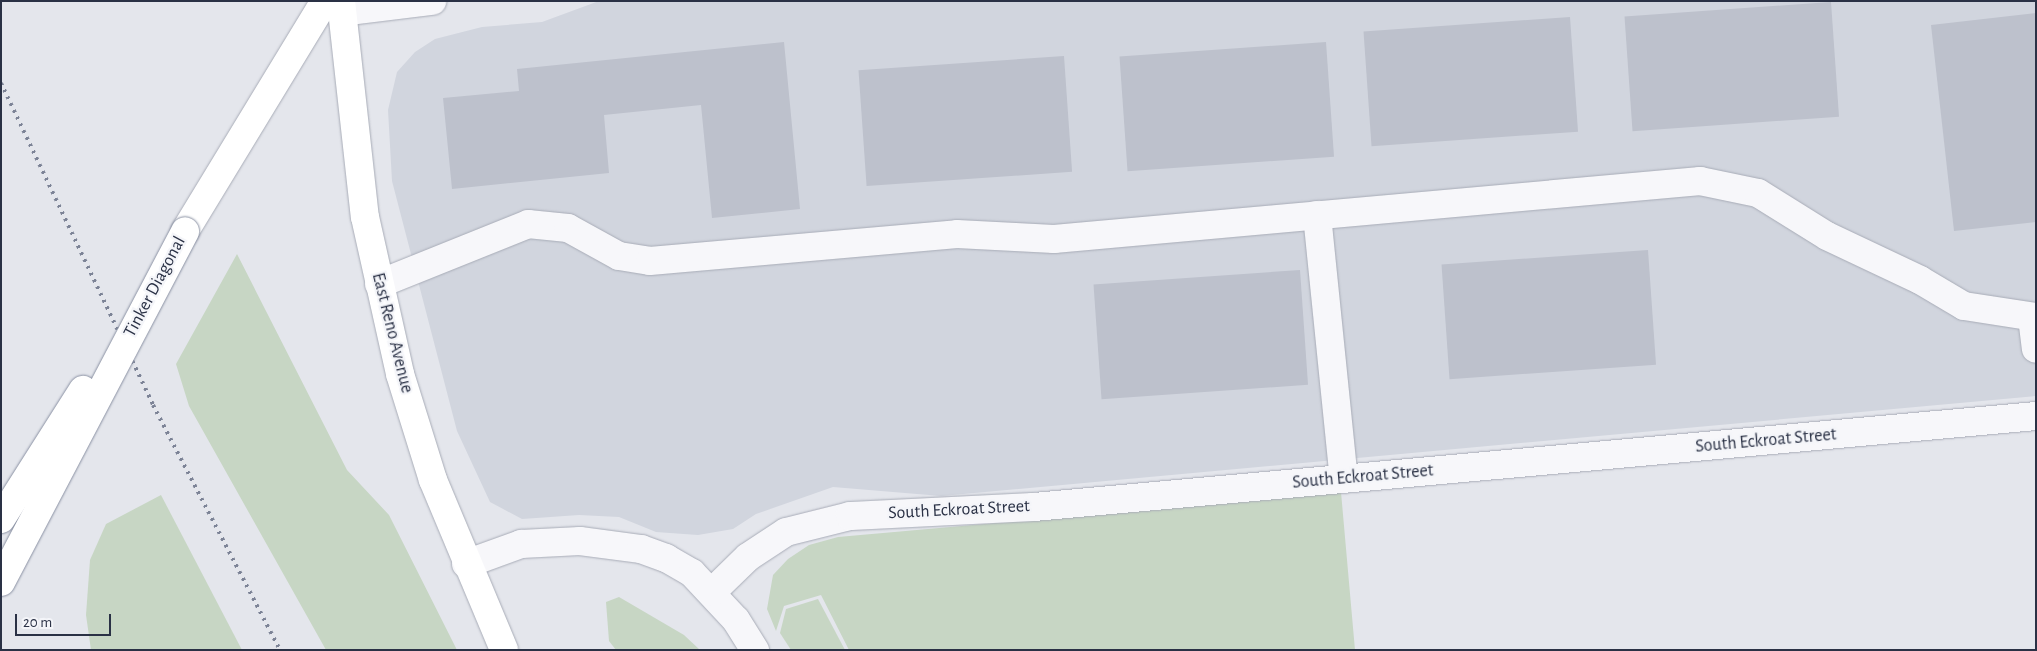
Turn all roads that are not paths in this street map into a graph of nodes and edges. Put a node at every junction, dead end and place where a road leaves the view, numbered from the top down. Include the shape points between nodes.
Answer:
1 (432, 1) edge
2 (336, 5) edge
3 (1318, 215) junction
4 (184, 231) junction
5 (378, 284) junction
6 (2034, 317) edge
7 (2036, 349) edge
8 (2036, 416) edge
9 (1344, 479) junction
10 (1, 519) edge
11 (466, 564) junction
12 (1, 582) edge
13 (712, 592) junction
14 (504, 650) edge
15 (755, 650) edge

1 - 2 street
2 - 4 main road, Tinker Diagonal
2 - 5 main road, East Reno Avenue via 365,217
3 - 5 street via 1054,239 957,234 650,261 619,256 568,228 528,224
3 - 6 street via 1700,182 1758,193 1827,236 1920,280 1964,306
3 - 9 street
4 - 10 main road, bridge
4 - 12 main road, Tinker Diagonal, bridge
5 - 11 main road, East Reno Avenue via 400,374 432,480
6 - 7 street
8 - 9 street, South Eckroat Street
9 - 13 street, South Eckroat Street via 1034,507 850,516 786,532 748,557
11 - 13 street via 521,544 580,541 621,544 666,558 692,573
11 - 14 main road, East Reno Avenue
13 - 15 street

